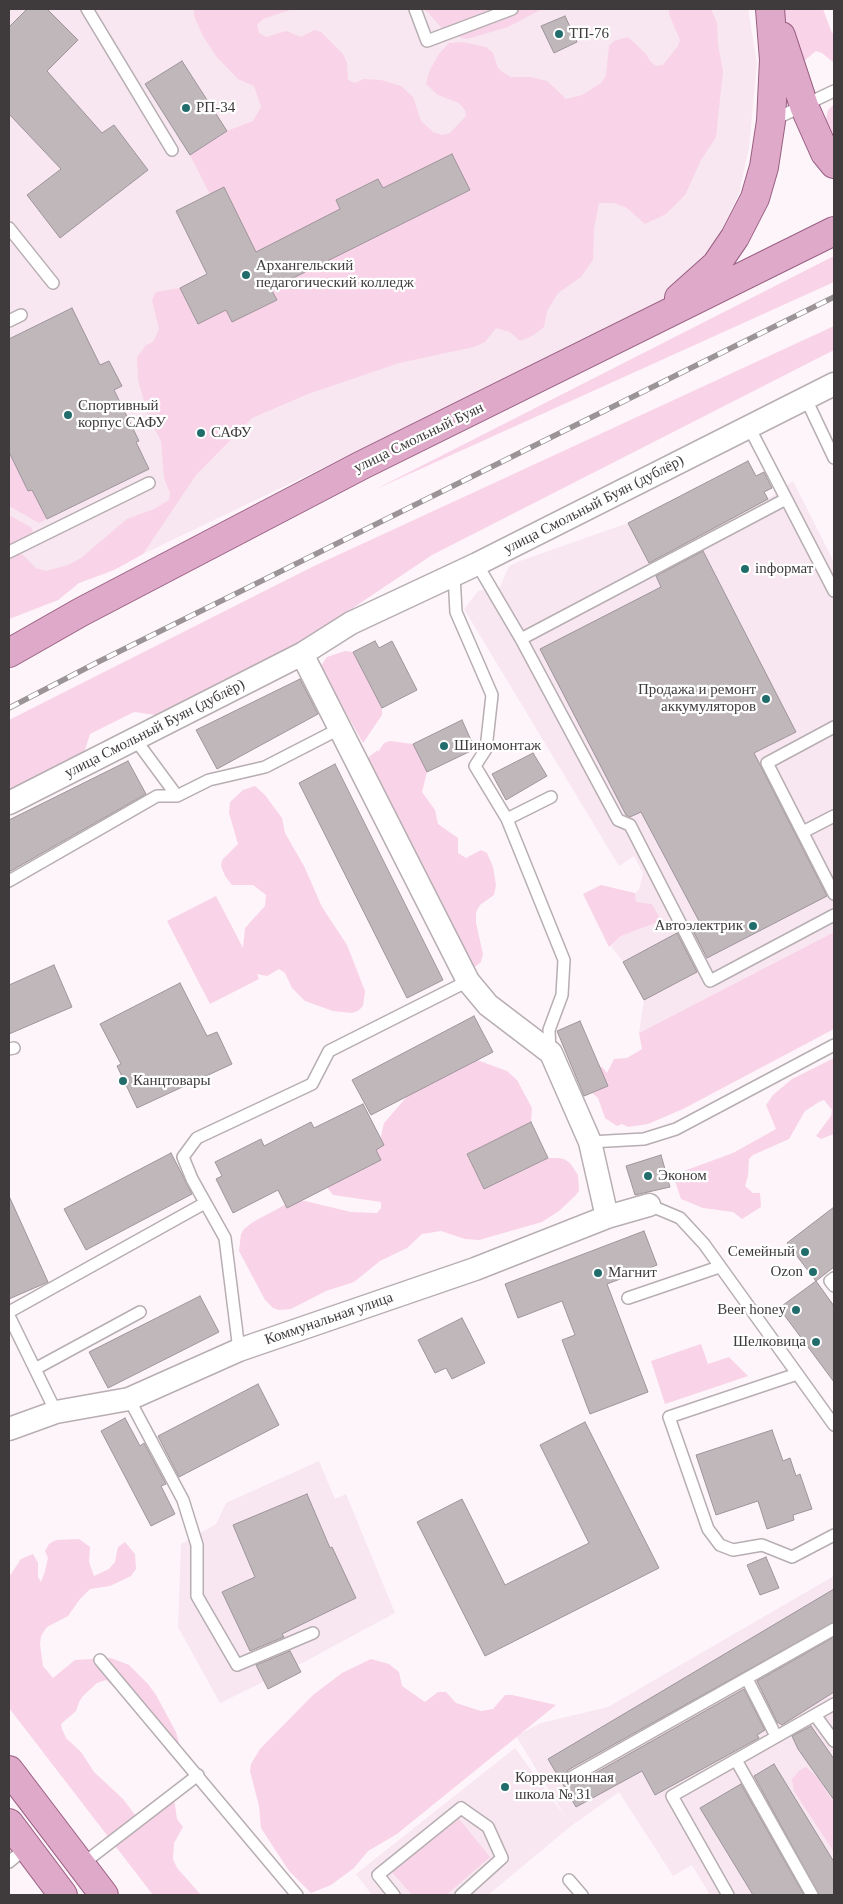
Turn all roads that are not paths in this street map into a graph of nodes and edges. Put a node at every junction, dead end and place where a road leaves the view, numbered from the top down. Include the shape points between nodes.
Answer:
1 (87, 9) edge
2 (415, 9) edge
3 (512, 9) edge
4 (771, 9) edge
5 (834, 91) edge
6 (804, 106) junction
7 (770, 122) junction
8 (172, 150) dead end
9 (834, 164) edge
10 (9, 228) edge
11 (834, 231) edge
12 (53, 283) dead end
13 (21, 315) dead end
14 (9, 321) edge
15 (637, 331) junction
16 (834, 384) edge
17 (806, 398) junction
18 (749, 427) junction
19 (834, 458) edge
20 (149, 484) dead end
21 (786, 499) junction
22 (9, 552) edge
23 (478, 564) junction
24 (454, 575) junction
25 (834, 591) edge
26 (522, 638) junction
27 (9, 653) edge
28 (302, 654) junction
29 (834, 727) edge
30 (339, 730) junction
31 (135, 739) junction
32 (177, 796) junction
33 (551, 797) dead end
34 (9, 803) edge
35 (834, 816) edge
36 (507, 819) junction
37 (803, 832) junction
38 (9, 881) edge
39 (834, 894) edge
40 (834, 915) edge
41 (468, 981) junction
42 (834, 1045) edge
43 (550, 1053) junction
44 (590, 1142) junction
45 (205, 1203) junction
46 (649, 1205) joint
47 (607, 1217) junction
48 (719, 1267) junction
49 (834, 1278) edge
50 (834, 1286) edge
51 (628, 1298) dead end
52 (9, 1312) edge
53 (140, 1312) dead end
54 (9, 1316) edge
55 (239, 1350) junction
56 (35, 1369) junction
57 (797, 1374) junction
58 (129, 1400) junction
59 (56, 1412) junction
60 (834, 1425) edge
61 (9, 1429) edge
62 (834, 1535) edge
63 (834, 1629) edge
64 (313, 1633) dead end
65 (100, 1660) dead end
66 (747, 1679) junction
67 (834, 1704) edge
68 (815, 1715) junction
69 (776, 1736) junction
70 (834, 1741) edge
71 (736, 1760) junction
72 (9, 1770) edge
73 (198, 1775) junction
74 (572, 1777) dead end
75 (9, 1823) edge
76 (18, 1855) edge
77 (81, 1865) junction
78 (569, 1880) dead end
79 (63, 1895) edge
80 (104, 1895) edge
81 (297, 1895) edge
82 (394, 1895) edge
83 (460, 1895) edge
84 (582, 1895) edge
85 (728, 1895) edge
86 (812, 1895) edge

1 - 8 lane
2 - 3 lane via 427,41
4 - 6 main road
4 - 7 main road via 774,60
5 - 6 lane
6 - 7 lane
6 - 9 main road via 825,153
7 - 15 main road via 764,166 755,198 735,237 716,265
10 - 12 lane
11 - 15 main road, улица Смольный Буян
13 - 14 lane
15 - 27 main road, улица Смольный Буян via 362,465
16 - 17 street, улица Смольный Буян (дублёр)
17 - 18 street, улица Смольный Буян (дублёр)
17 - 19 lane
18 - 21 lane
18 - 23 street, улица Смольный Буян (дублёр)
20 - 22 lane
21 - 25 lane
21 - 26 lane
23 - 24 street, улица Смольный Буян (дублёр)
23 - 26 lane
24 - 28 street, улица Смольный Буян (дублёр) via 352,623
24 - 36 lane via 456,612 492,695 486,749 475,766
26 - 40 lane via 618,820 630,825 710,981
28 - 30 street
28 - 31 street, улица Смольный Буян (дублёр)
29 - 37 lane via 767,763
30 - 32 lane via 265,767 209,780
30 - 41 street
31 - 32 lane
31 - 34 street, улица Смольный Буян (дублёр)
32 - 38 lane via 158,796
33 - 36 lane
35 - 37 lane
36 - 43 lane via 564,960 562,995 549,1030
37 - 39 lane
41 - 43 street via 488,1005
41 - 45 lane via 329,1051 312,1084 197,1138 183,1157
42 - 44 lane via 676,1129 644,1139
43 - 44 street
44 - 47 street
45 - 52 lane
45 - 55 lane via 225,1238
46 - 47 street, Коммунальная улица
46 - 48 lane via 680,1218 704,1244
47 - 55 street, Коммунальная улица via 475,1270
48 - 51 lane
48 - 57 lane
49 - 50 lane via 830,1281
53 - 56 lane
54 - 56 lane
55 - 58 street, Коммунальная улица
56 - 59 lane
57 - 60 lane
57 - 62 lane via 670,1417 708,1530 720,1545 733,1550 762,1545 792,1557
58 - 59 street, Коммунальная улица
58 - 64 lane via 183,1500 197,1545 197,1596 237,1665
59 - 61 street, Коммунальная улица
63 - 66 lane
65 - 73 lane
66 - 69 lane
66 - 74 lane
67 - 68 lane
68 - 69 lane
68 - 70 lane
69 - 71 lane
71 - 85 lane via 672,1796
71 - 86 lane
72 - 77 main road
73 - 77 lane
73 - 81 lane
75 - 76 main road
76 - 79 main road
77 - 80 main road
78 - 84 lane
82 - 83 lane via 378,1875 461,1808 488,1827 502,1858

